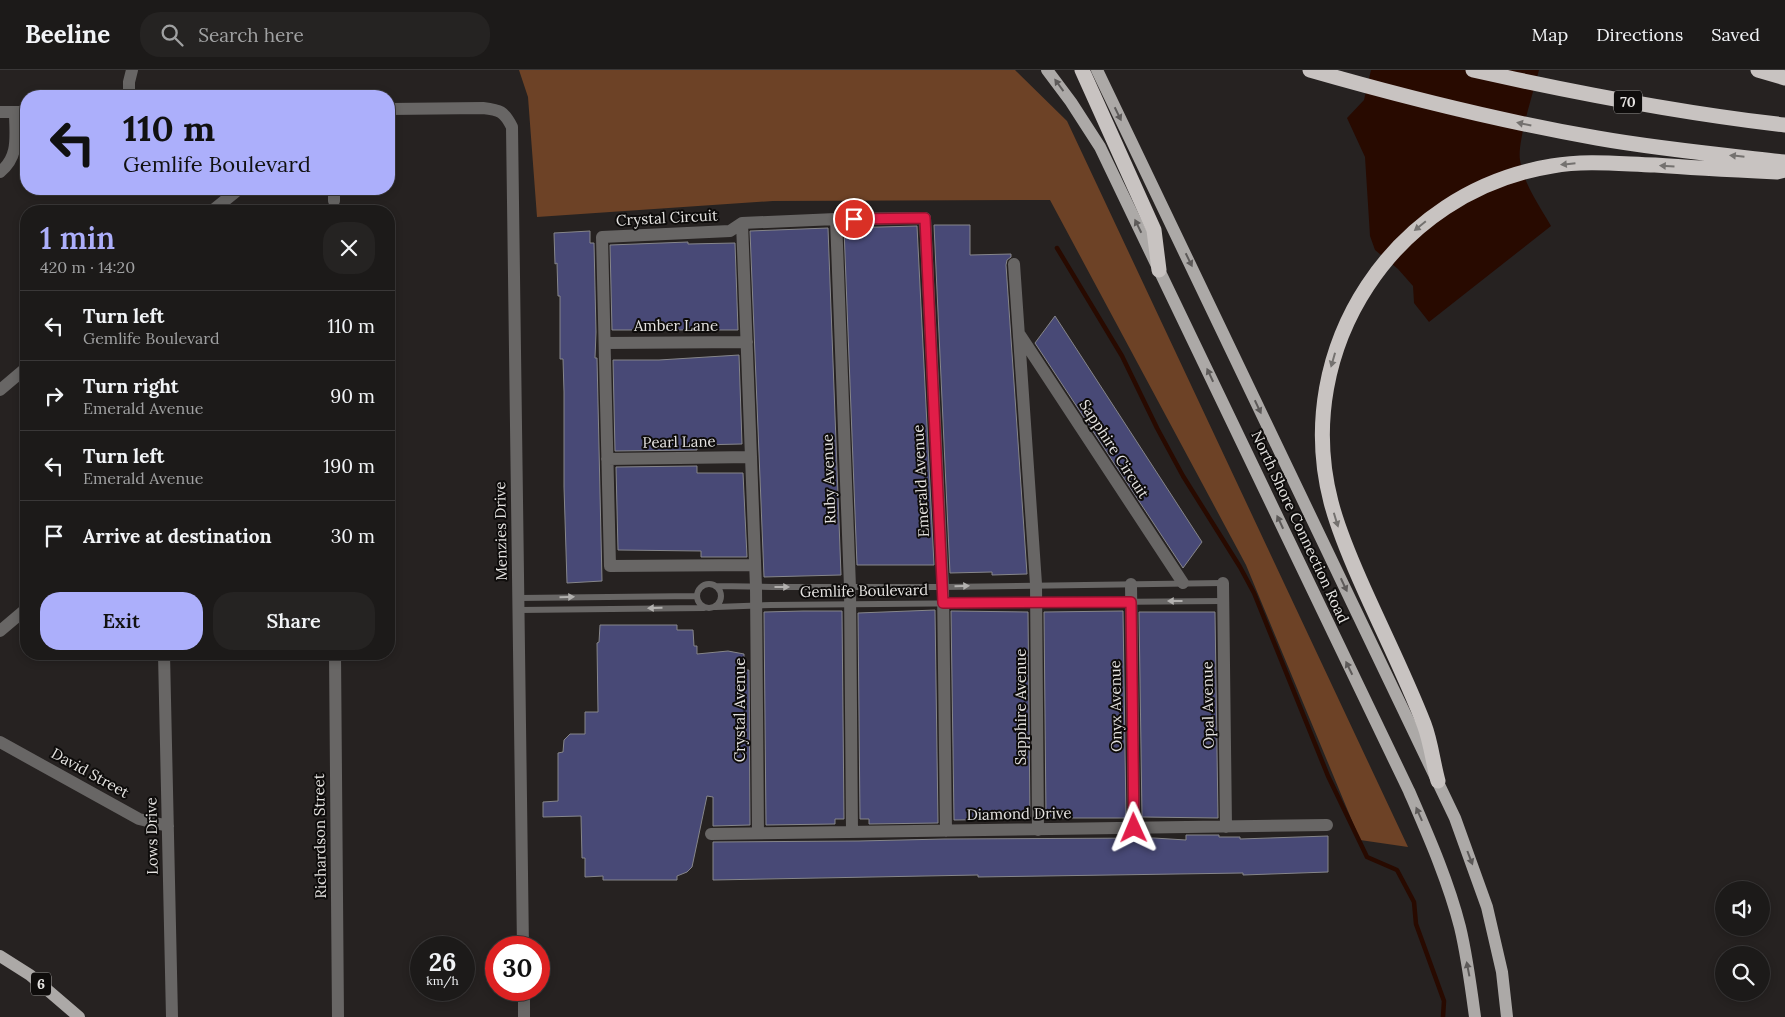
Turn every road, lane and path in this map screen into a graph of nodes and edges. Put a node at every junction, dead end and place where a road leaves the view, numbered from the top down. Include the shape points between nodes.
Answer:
1 (132, 70) edge
2 (1047, 70) edge
3 (1082, 70) edge
4 (1097, 70) edge
5 (1310, 70) edge
6 (1473, 70) edge
7 (1758, 70) edge
8 (1785, 78) edge
9 (129, 90) edge
10 (395, 110) edge
11 (0, 112) edge
12 (20, 112) edge
13 (20, 118) edge
14 (1785, 125) edge
15 (1785, 162) edge
16 (1785, 170) edge
17 (0, 172) edge
18 (232, 195) edge
19 (219, 205) edge
20 (836, 219) junction
21 (742, 223) junction
22 (1014, 264) dead end
23 (1159, 270) junction
24 (1019, 333) junction
25 (747, 342) junction
26 (605, 343) junction
27 (20, 373) edge
28 (0, 390) edge
29 (751, 457) junction
30 (607, 459) junction
31 (755, 565) junction
32 (1183, 583) junction
33 (1223, 583) joint
34 (1036, 584) junction
35 (1131, 584) junction
36 (716, 586) junction
37 (756, 586) junction
38 (943, 586) junction
39 (850, 587) junction
40 (697, 596) junction
41 (1223, 601) junction
42 (1036, 602) junction
43 (1131, 602) junction
44 (943, 603) junction
45 (519, 604) junction
46 (850, 604) junction
47 (756, 606) junction
48 (716, 607) junction
49 (704, 608) junction
50 (20, 614) edge
51 (0, 631) edge
52 (164, 660) edge
53 (335, 660) edge
54 (0, 742) edge
55 (1438, 781) junction
56 (1327, 825) dead end
57 (168, 826) junction
58 (1226, 827) junction
59 (1134, 828) junction
60 (1038, 830) junction
61 (946, 831) junction
62 (852, 832) junction
63 (758, 833) junction
64 (711, 834) dead end
65 (523, 936) edge
66 (0, 956) edge
67 (524, 1001) edge
68 (79, 1017) edge
69 (172, 1017) edge
70 (338, 1017) edge
71 (524, 1017) edge
72 (1475, 1017) edge
73 (1507, 1017) edge

1 - 9 street
23 -> 2 main road, North Shore Connection Road via 1100,147
3 - 23 highway via 1154,230
4 -> 55 main road, North Shore Connection Road
15 -> 5 highway via 1674,150 1544,128
6 - 14 highway, 70 via 1614,99
7 - 8 highway
10 - 45 street, Menzies Drive via 498,110 507,115 512,126
11 - 12 street
13 - 17 street via 15,150 8,166
16 -> 55 highway via 1593,162 1523,172 1466,195 1428,220 1395,249 1360,297 1340,337 1328,379 1322,430 1326,478 1337,525 1425,726
18 - 19 street
20 - 21 street
20 - 38 street, Emerald Avenue via 925,218
20 - 39 street, Ruby Avenue
21 - 25 street
21 - 26 street, Crystal Circuit via 730,231 602,237
22 - 24 street, Sapphire Circuit
72 -> 23 main road, North Shore Connection Road via 1460,926 1431,842
24 - 32 street, Sapphire Circuit
24 - 34 street, Sapphire Circuit
25 - 26 street, Amber Lane
25 - 29 street
26 - 30 street, Crystal Circuit
27 - 28 street
29 - 30 street, Pearl Lane
29 - 31 street
30 - 31 street, Crystal Circuit via 610,566
31 - 37 street
32 - 33 lane, Gemlife Boulevard
32 - 35 lane, Gemlife Boulevard
33 - 41 street, Opal Avenue
34 - 35 lane, Gemlife Boulevard
38 -> 34 lane, Gemlife Boulevard
34 - 42 street, Sapphire Avenue
35 - 43 street, Onyx Avenue
36 - 37 lane, Gemlife Boulevard
36 - 40 lane via 704,585
36 - 48 lane via 721,592 721,600
37 -> 39 lane, Gemlife Boulevard
37 - 47 street, Crystal Avenue
38 - 39 lane, Gemlife Boulevard
38 - 44 street, Emerald Avenue
39 - 46 street, Ruby Avenue
45 -> 40 lane
40 - 49 lane
41 -> 43 lane, Gemlife Boulevard
41 - 58 street, Opal Avenue
42 - 43 lane, Gemlife Boulevard
42 - 44 lane, Gemlife Boulevard
42 - 60 street, Sapphire Avenue
43 - 59 street, Onyx Avenue
44 - 46 lane, Gemlife Boulevard
44 - 61 street, Emerald Avenue
49 -> 45 lane
45 - 65 street, Menzies Drive
46 - 47 lane, Gemlife Boulevard
46 - 62 street, Ruby Avenue
47 - 48 lane, Gemlife Boulevard
47 - 63 street, Crystal Avenue
48 - 49 lane
50 - 51 street
52 - 57 street, Lows Drive
53 - 70 street, Richardson Street
54 - 57 street, David Street via 139,819
55 -> 73 main road, North Shore Connection Road via 1487,907 1502,972
56 - 58 street, Diamond Drive
57 - 69 street, Lows Drive
58 - 59 street, Diamond Drive
59 - 60 street, Diamond Drive
60 - 61 street, Diamond Drive
61 - 62 street, Diamond Drive
62 - 63 street, Diamond Drive
63 - 64 street, Diamond Drive
66 - 68 main road, 6 via 30,975
67 - 71 street

